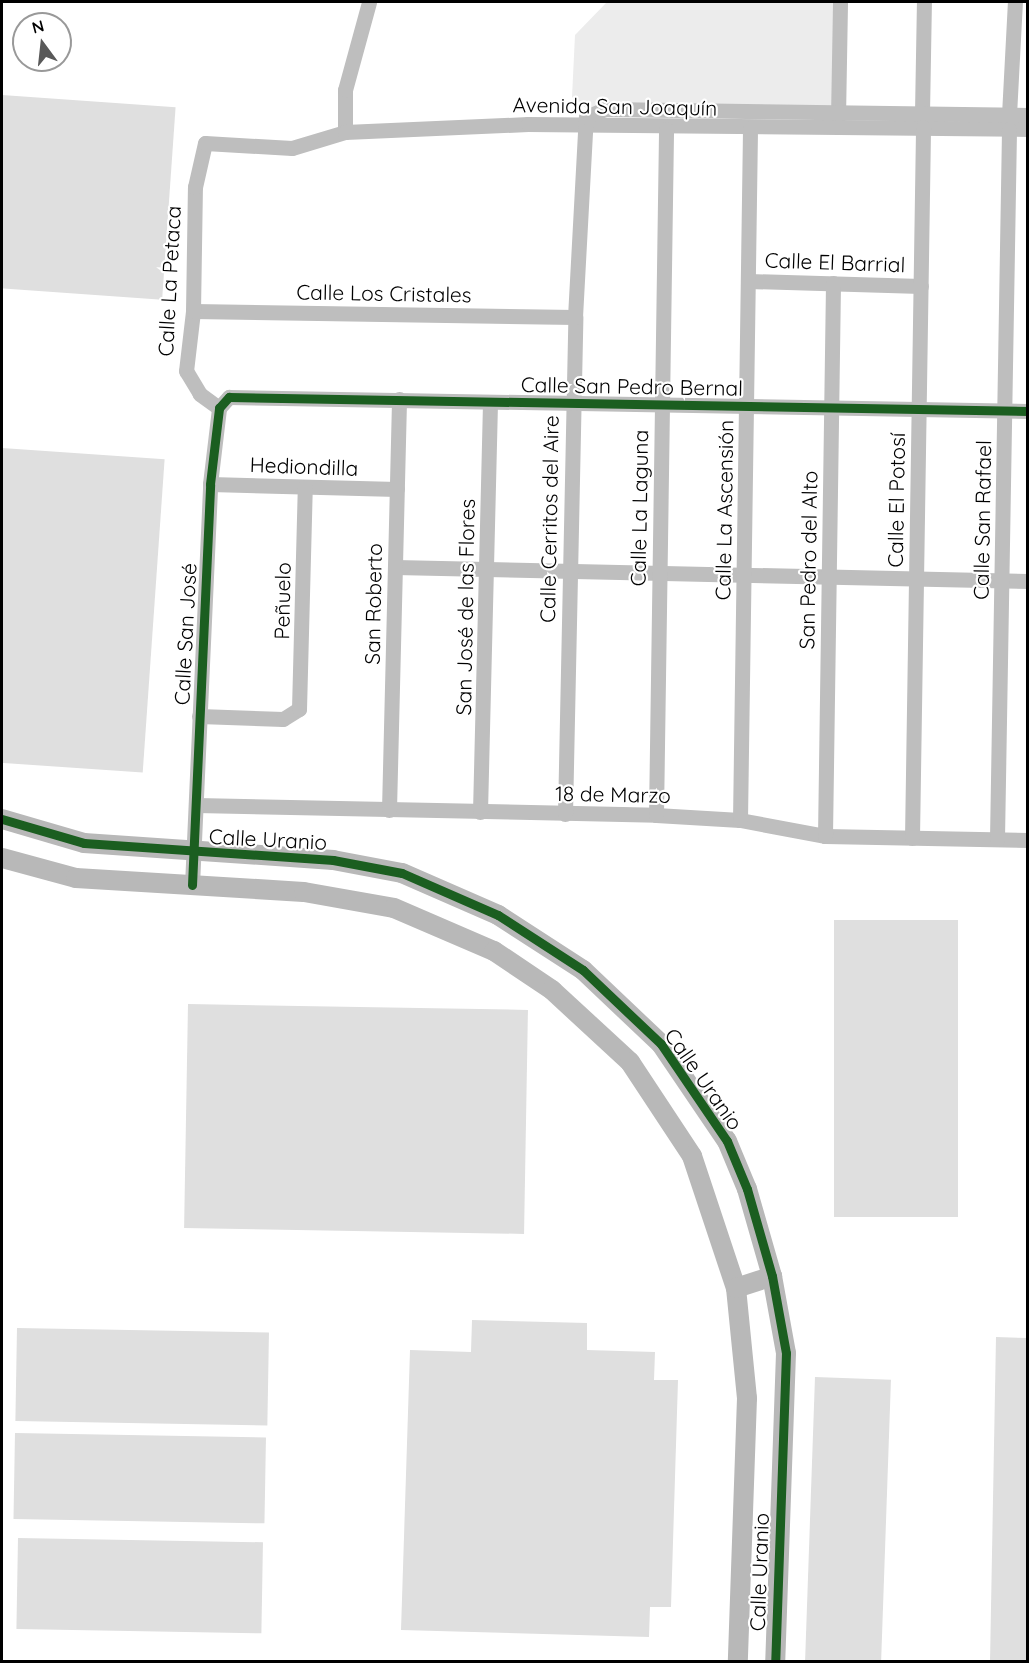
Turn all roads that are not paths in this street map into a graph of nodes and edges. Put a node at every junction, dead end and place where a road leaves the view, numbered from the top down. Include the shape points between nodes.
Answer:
1 (369, 2) edge
2 (840, 2) edge
3 (924, 2) edge
4 (1015, 2) edge
5 (838, 109) junction
6 (1028, 115) edge
7 (922, 120) junction
8 (584, 122) junction
9 (1009, 122) junction
10 (838, 126) junction
11 (750, 128) junction
12 (666, 129) junction
13 (1028, 129) edge
14 (345, 132) junction
15 (205, 143) joint
16 (749, 281) junction
17 (833, 284) junction
18 (921, 286) junction
19 (193, 311) junction
20 (575, 317) junction
21 (399, 399) junction
22 (490, 402) junction
23 (572, 402) junction
24 (662, 404) junction
25 (747, 406) junction
26 (830, 407) junction
27 (219, 408) junction
28 (919, 410) junction
29 (1004, 410) junction
30 (1028, 411) edge
31 (210, 484) junction
32 (305, 487) junction
33 (397, 489) junction
34 (395, 567) junction
35 (487, 571) junction
36 (570, 573) junction
37 (659, 575) junction
38 (744, 577) junction
39 (829, 578) junction
40 (916, 580) junction
41 (1002, 580) junction
42 (1028, 581) edge
43 (199, 716) junction
44 (196, 805) junction
45 (389, 810) junction
46 (480, 812) junction
47 (565, 814) junction
48 (656, 815) junction
49 (2, 819) edge
50 (740, 820) junction
51 (825, 836) junction
52 (912, 838) junction
53 (998, 839) junction
54 (1028, 840) edge
55 (193, 852) junction
56 (2, 858) edge
57 (192, 885) junction
58 (772, 1276) junction
59 (736, 1288) junction
60 (738, 1662) edge
61 (774, 1662) edge

1 - 14 street via 345,90
2 - 5 street
3 - 7 street, Calle El Potosí
4 - 9 street, Calle San Rafael
5 - 7 street, Avenida San Joaquín
5 - 8 street, Avenida San Joaquín via 605,109
5 - 10 street
6 - 9 street, Avenida San Joaquín
7 - 9 street, Avenida San Joaquín
7 - 10 street, Avenida San Joaquín
7 - 18 street, Calle El Potosí
8 - 12 street, Avenida San Joaquín
8 - 14 street, Avenida San Joaquín
8 - 20 street, Calle Cerritos del Aire
9 - 13 street, Avenida San Joaquín
9 - 29 street, Calle San Rafael
10 - 11 street, Avenida San Joaquín
11 - 12 street, Avenida San Joaquín
11 - 16 street, Calle La Ascensión
12 - 24 street, Calle La Laguna
14 - 15 street, Avenida San Joaquín via 292,148
15 - 19 street, Calle La Petaca via 195,187
16 - 17 street, Calle El Barrial
16 - 25 street, Calle La Ascensión
17 - 18 street, Calle El Barrial
17 - 26 street, San Pedro del Alto
18 - 28 street, Calle El Potosí
19 - 20 street, Calle Los Cristales
19 - 27 street, Calle La Petaca via 186,371 190,383
20 - 23 street, Calle Cerritos del Aire
21 - 22 street, Calle San Pedro Bernal
21 - 27 street, Calle San Pedro Bernal via 236,396
21 - 33 street, San Roberto
22 - 23 street, Calle San Pedro Bernal
22 - 35 street, San José de las Flores
23 - 24 street, Calle San Pedro Bernal
23 - 36 street, Calle Cerritos del Aire
24 - 25 street, Calle San Pedro Bernal
24 - 37 street, Calle La Laguna
25 - 26 street, Calle San Pedro Bernal
25 - 38 street, Calle La Ascensión
26 - 28 street, Calle San Pedro Bernal
26 - 39 street, San Pedro del Alto
27 - 31 street, Calle San José
28 - 29 street, Calle San Pedro Bernal
28 - 40 street, Calle El Potosí
29 - 30 street, Calle San Pedro Bernal
29 - 41 street, Calle San Rafael
31 - 32 street, Hediondilla
31 - 43 street, Calle San José
32 - 33 street, Hediondilla
32 - 43 street, Peñuelo via 301,703 296,714
33 - 34 street, San Roberto
34 - 35 street
34 - 45 street, San Roberto
35 - 36 street
35 - 46 street, San José de las Flores
36 - 37 street
36 - 47 street, Calle Cerritos del Aire
37 - 38 street
37 - 48 street, Calle La Laguna
38 - 39 street
38 - 50 street, Calle La Ascensión
39 - 40 street
39 - 51 street, San Pedro del Alto
40 - 41 street
40 - 52 street, Calle El Potosí
41 - 42 street
41 - 53 street, Calle San Rafael
43 - 44 street, Calle San José
44 - 45 street, 18 de Marzo
44 - 55 street, Calle San José
45 - 46 street, 18 de Marzo
46 - 47 street, 18 de Marzo
47 - 48 street, 18 de Marzo
48 - 50 street, 18 de Marzo
49 - 55 street, Calle Uranio via 84,843
50 - 51 street, 18 de Marzo
51 - 52 street, 18 de Marzo
52 - 53 street, 18 de Marzo
53 - 54 street, 18 de Marzo
55 - 57 street, Calle San José
55 - 58 street, Calle Uranio via 333,860 402,873 498,915 583,970 661,1044 727,1141 747,1189
56 - 57 street, Calle Uranio via 76,878
57 - 59 street, Calle Uranio via 304,892 394,908 494,951 552,990 630,1062 659,1102 708,1195
58 - 59 street
58 - 61 street, Calle Uranio via 786,1353
59 - 60 street, Calle Uranio via 747,1398

